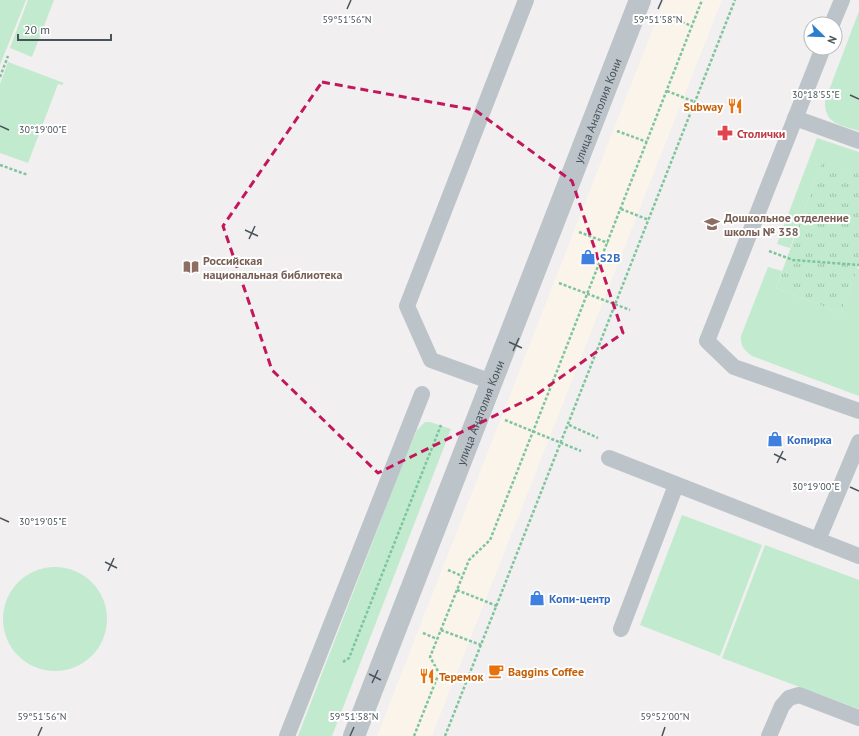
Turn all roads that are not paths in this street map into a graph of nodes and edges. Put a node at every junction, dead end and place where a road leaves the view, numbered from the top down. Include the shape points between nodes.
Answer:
1 (526, 0) edge
2 (640, 0) edge
3 (842, 0) edge
4 (835, 16) edge
5 (820, 56) edge
6 (795, 118) junction
7 (859, 141) edge
8 (492, 382) junction
9 (422, 394) dead end
10 (859, 411) edge
11 (859, 442) edge
12 (609, 458) dead end
13 (676, 485) junction
14 (818, 540) junction
15 (859, 556) edge
16 (621, 629) dead end
17 (859, 718) edge
18 (287, 736) edge
19 (354, 736) edge
20 (769, 736) edge

1 - 8 lane via 407,306 431,360
2 - 8 street, улица Анатолия Кони
3 - 4 lane
5 - 6 lane
6 - 7 lane
6 - 10 lane via 707,340 734,367
8 - 19 street, улица Анатолия Кони
9 - 18 lane
11 - 14 lane
12 - 13 lane
13 - 14 lane
13 - 16 lane
14 - 15 lane
17 - 20 lane via 799,695 788,698 782,706

